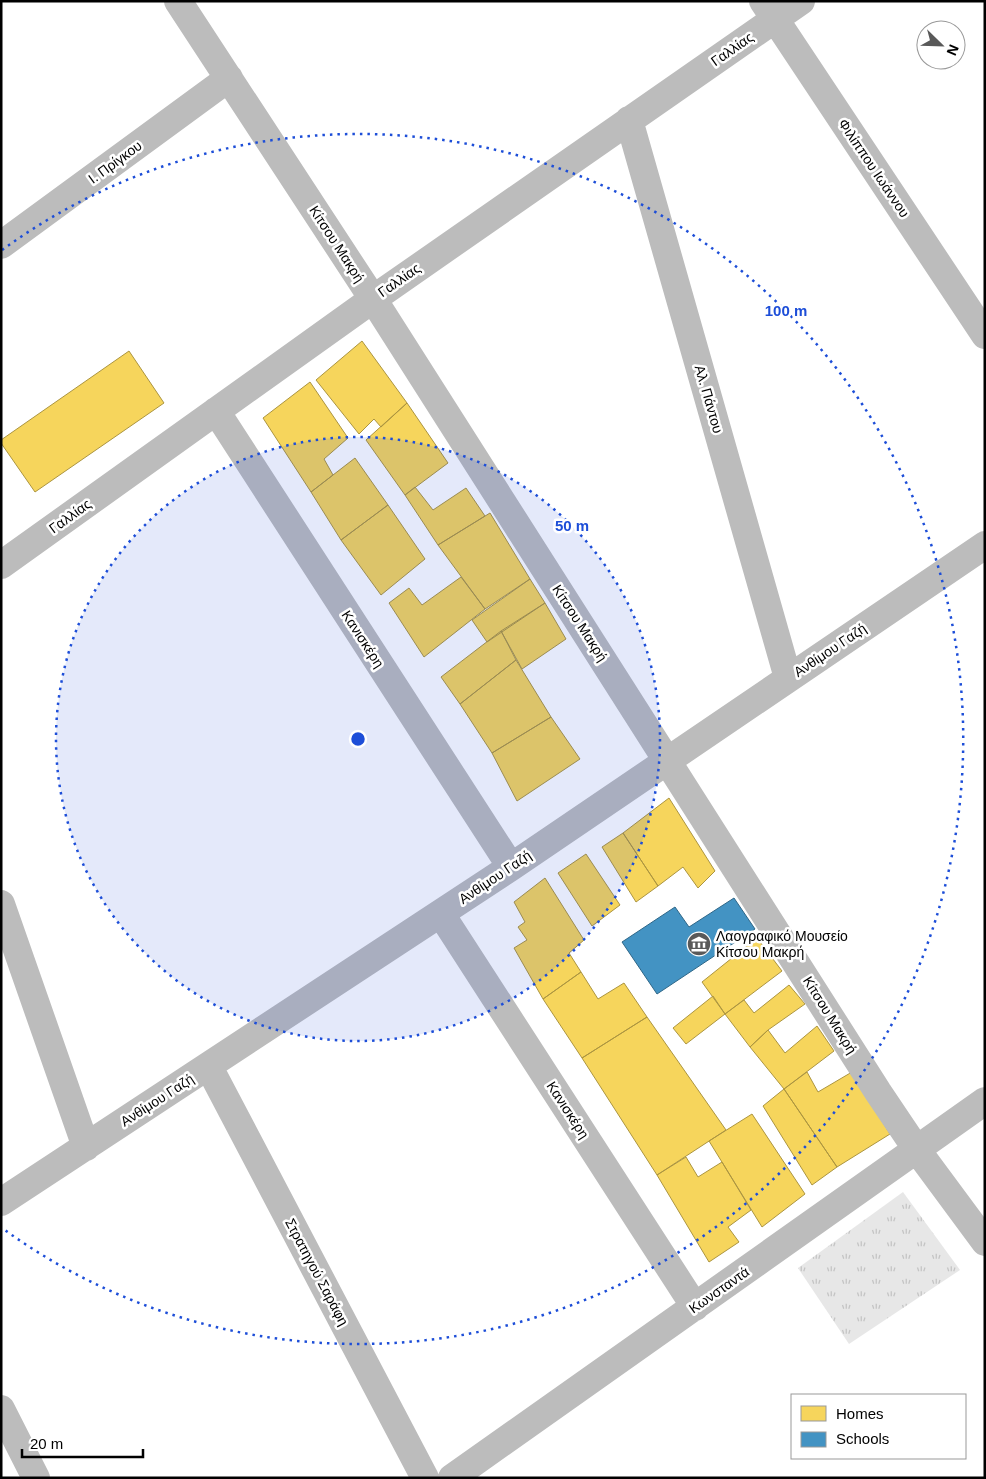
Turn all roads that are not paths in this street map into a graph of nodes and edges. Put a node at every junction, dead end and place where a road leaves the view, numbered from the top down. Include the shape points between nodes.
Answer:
1 (178, 1) edge
2 (802, 1) edge
3 (769, 10) edge
4 (229, 78) junction
5 (629, 120) junction
6 (1, 245) edge
7 (373, 299) junction
8 (985, 335) edge
9 (216, 411) junction
10 (985, 545) edge
11 (1, 565) edge
12 (788, 678) junction
13 (668, 760) junction
14 (511, 867) junction
15 (1, 904) edge
16 (441, 914) junction
17 (209, 1067) junction
18 (985, 1102) edge
19 (86, 1147) junction
20 (916, 1150) junction
21 (1, 1202) edge
22 (985, 1242) edge
23 (695, 1307) junction
24 (1, 1409) edge
25 (36, 1478) edge
26 (424, 1478) edge
27 (452, 1478) edge

1 - 4 street, Κίτσου Μακρή
2 - 3 street, Γαλλίας
3 - 5 street, Γαλλίας
3 - 8 street, Φιλίππου Ιωάννου
4 - 6 street, Ι. Πρίγκου
4 - 7 street, Κίτσου Μακρή
5 - 7 street, Γαλλίας
5 - 12 street, Αλ. Πάντου
7 - 9 street, Γαλλίας
7 - 13 street, Κίτσου Μακρή
9 - 11 street, Γαλλίας
9 - 14 street, Κανισκέρη
10 - 12 street, Ανθίμου Γαζή
12 - 13 street, Ανθίμου Γαζή
13 - 14 street, Ανθίμου Γαζή
13 - 20 street, Κίτσου Μακρή
14 - 16 street, Ανθίμου Γαζή
15 - 19 street
16 - 17 street, Ανθίμου Γαζή
16 - 23 street, Κανισκέρη
17 - 19 street, Ανθίμου Γαζή
17 - 26 street, Στρατηγού Σαράφη
18 - 20 street, Κωνσταντά
19 - 21 street, Ανθίμου Γαζή
20 - 22 street, Κίτσου Μακρή
20 - 23 street, Κωνσταντά
23 - 27 street, Κωνσταντά
24 - 25 street

